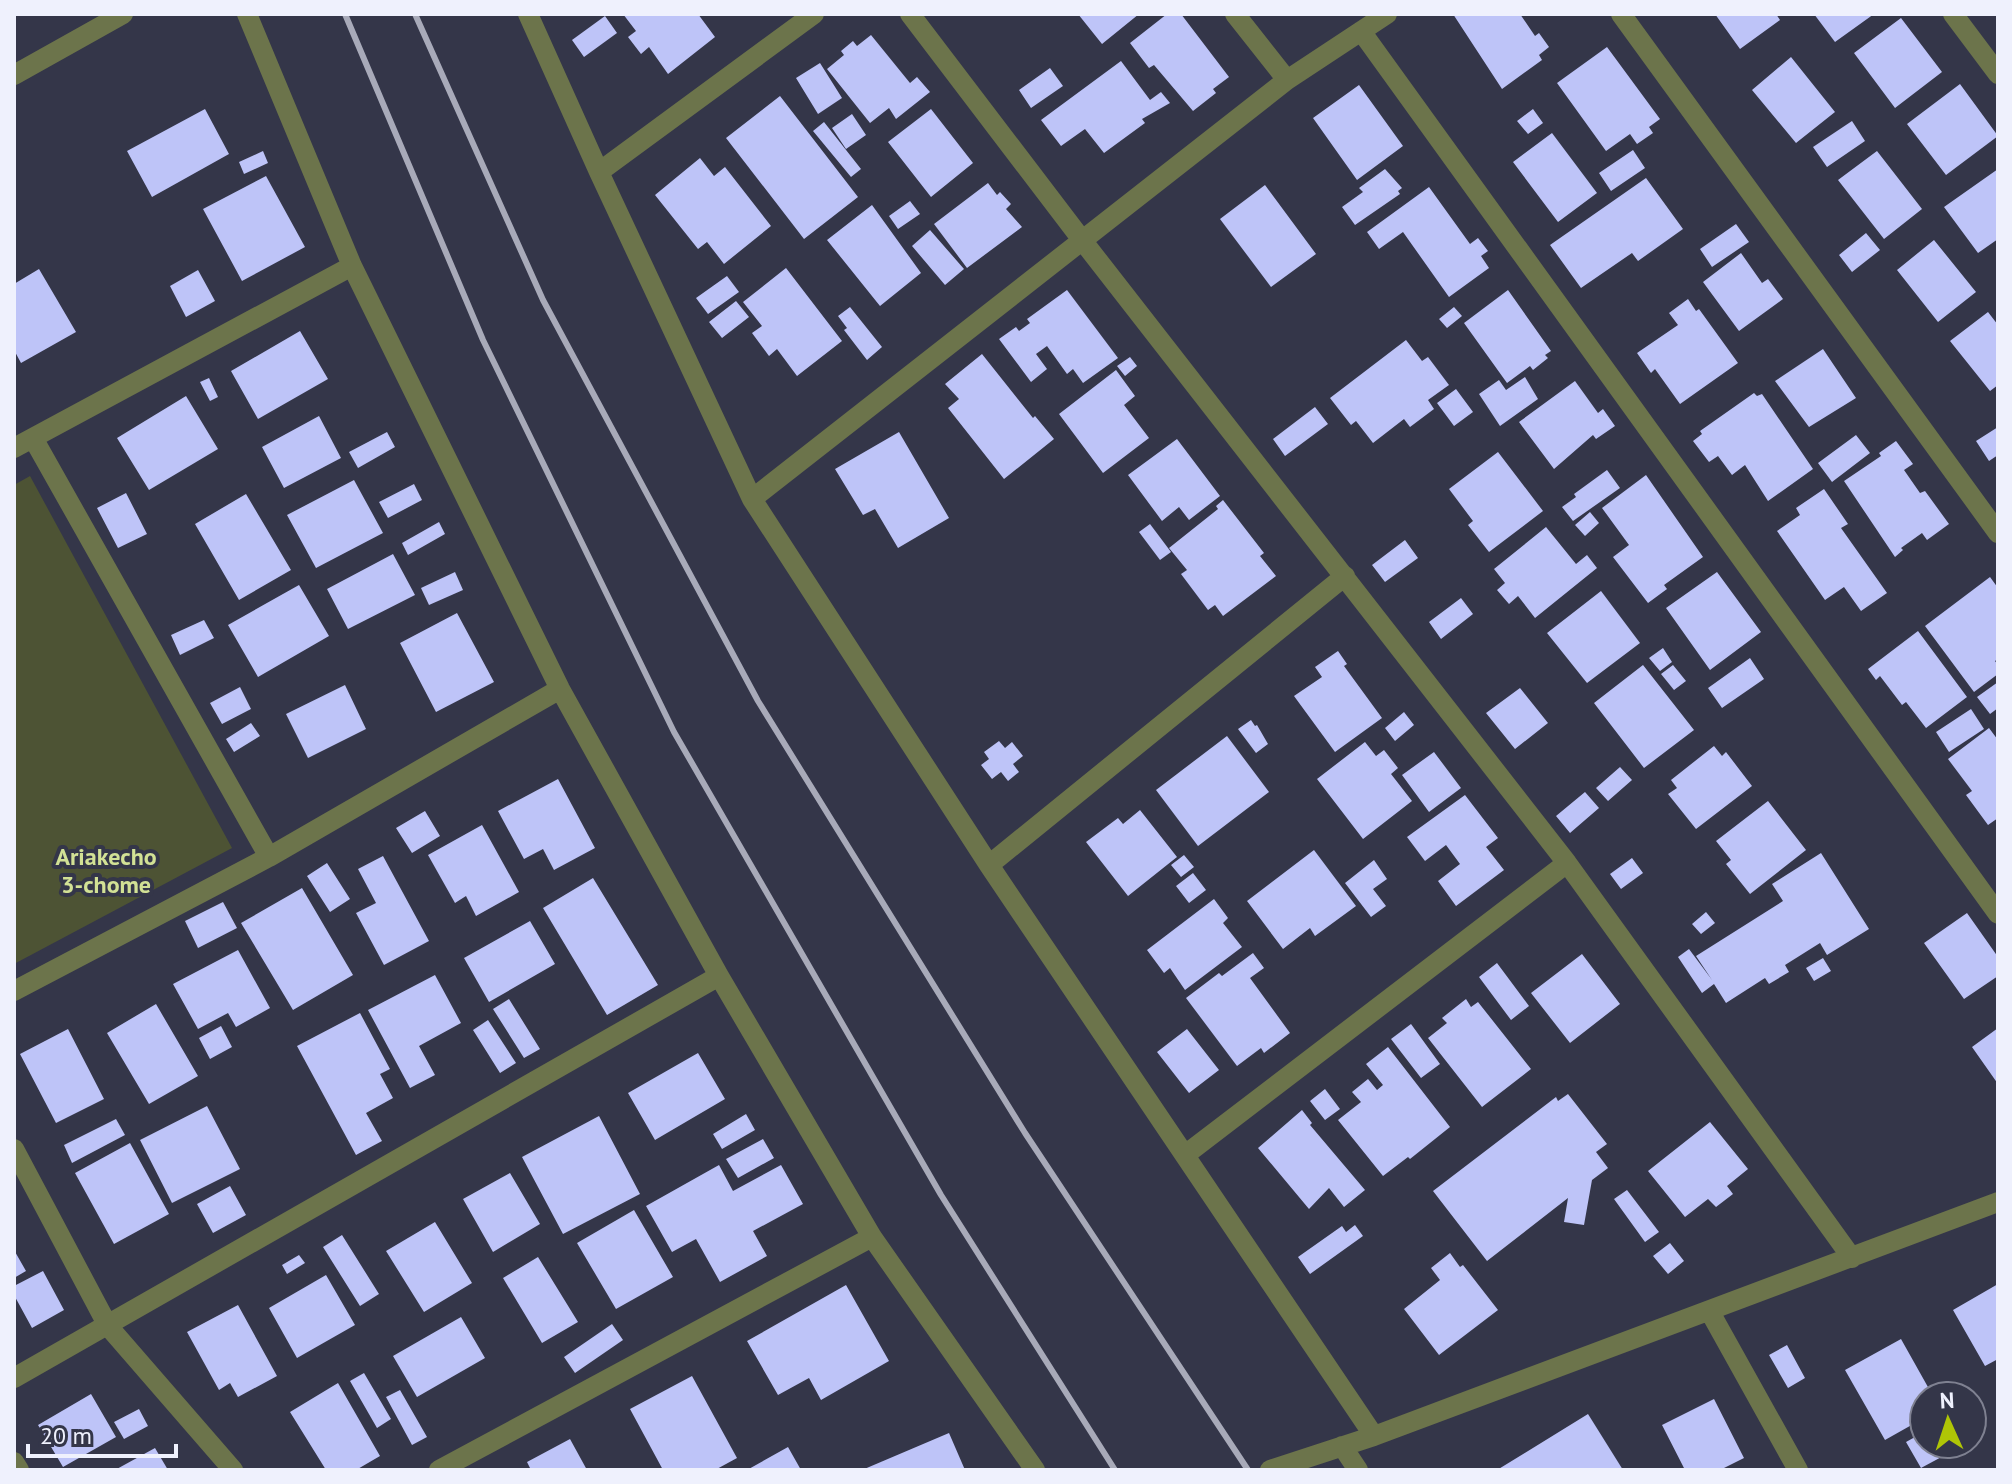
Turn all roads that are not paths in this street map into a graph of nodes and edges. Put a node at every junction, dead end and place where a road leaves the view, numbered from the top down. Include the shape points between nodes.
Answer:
1 (123, 14) edge
2 (247, 14) edge
3 (528, 14) edge
4 (814, 14) edge
5 (910, 14) edge
6 (1235, 14) edge
7 (1387, 14) edge
8 (1621, 14) edge
9 (1953, 14) edge
10 (1361, 31) junction
11 (1998, 74) edge
12 (14, 75) edge
13 (1287, 80) junction
14 (599, 172) junction
15 (1082, 240) junction
16 (352, 266) junction
17 (33, 438) junction
18 (14, 448) edge
19 (752, 499) junction
20 (1998, 533) edge
21 (1345, 576) junction
22 (560, 689) junction
23 (269, 857) junction
24 (1567, 863) junction
25 (989, 865) junction
26 (1998, 914) edge
27 (719, 976) junction
28 (14, 991) edge
29 (14, 1149) edge
30 (1185, 1155) junction
31 (1998, 1202) edge
32 (872, 1237) junction
33 (1852, 1258) junction
34 (1710, 1312) junction
35 (108, 1326) junction
36 (14, 1378) edge
37 (1374, 1436) junction
38 (1342, 1446) junction
39 (14, 1462) edge
40 (19, 1470) edge
41 (233, 1470) edge
42 (439, 1470) edge
43 (1035, 1470) edge
44 (1270, 1470) edge
45 (1358, 1470) edge
46 (1798, 1470) edge

1 - 12 street
2 - 16 street
3 - 14 street
4 - 14 street
5 - 15 street
6 - 13 street
7 - 10 street
8 - 20 street
9 - 11 street
10 - 13 street
10 - 26 street
13 - 15 street
14 - 19 street
15 - 19 street
15 - 21 street
16 - 17 street
16 - 22 street
17 - 18 street
17 - 23 street
19 - 25 street
21 - 24 street
21 - 25 street
22 - 23 street
22 - 27 street
23 - 28 street
24 - 30 street
24 - 33 street
25 - 30 street
27 - 32 street
27 - 35 street
29 - 35 street
30 - 37 street
31 - 33 street
32 - 42 street
32 - 43 street
33 - 34 street
34 - 37 street
34 - 46 street
35 - 36 street
35 - 41 street
37 - 38 street
38 - 44 street
38 - 45 street
39 - 40 street

